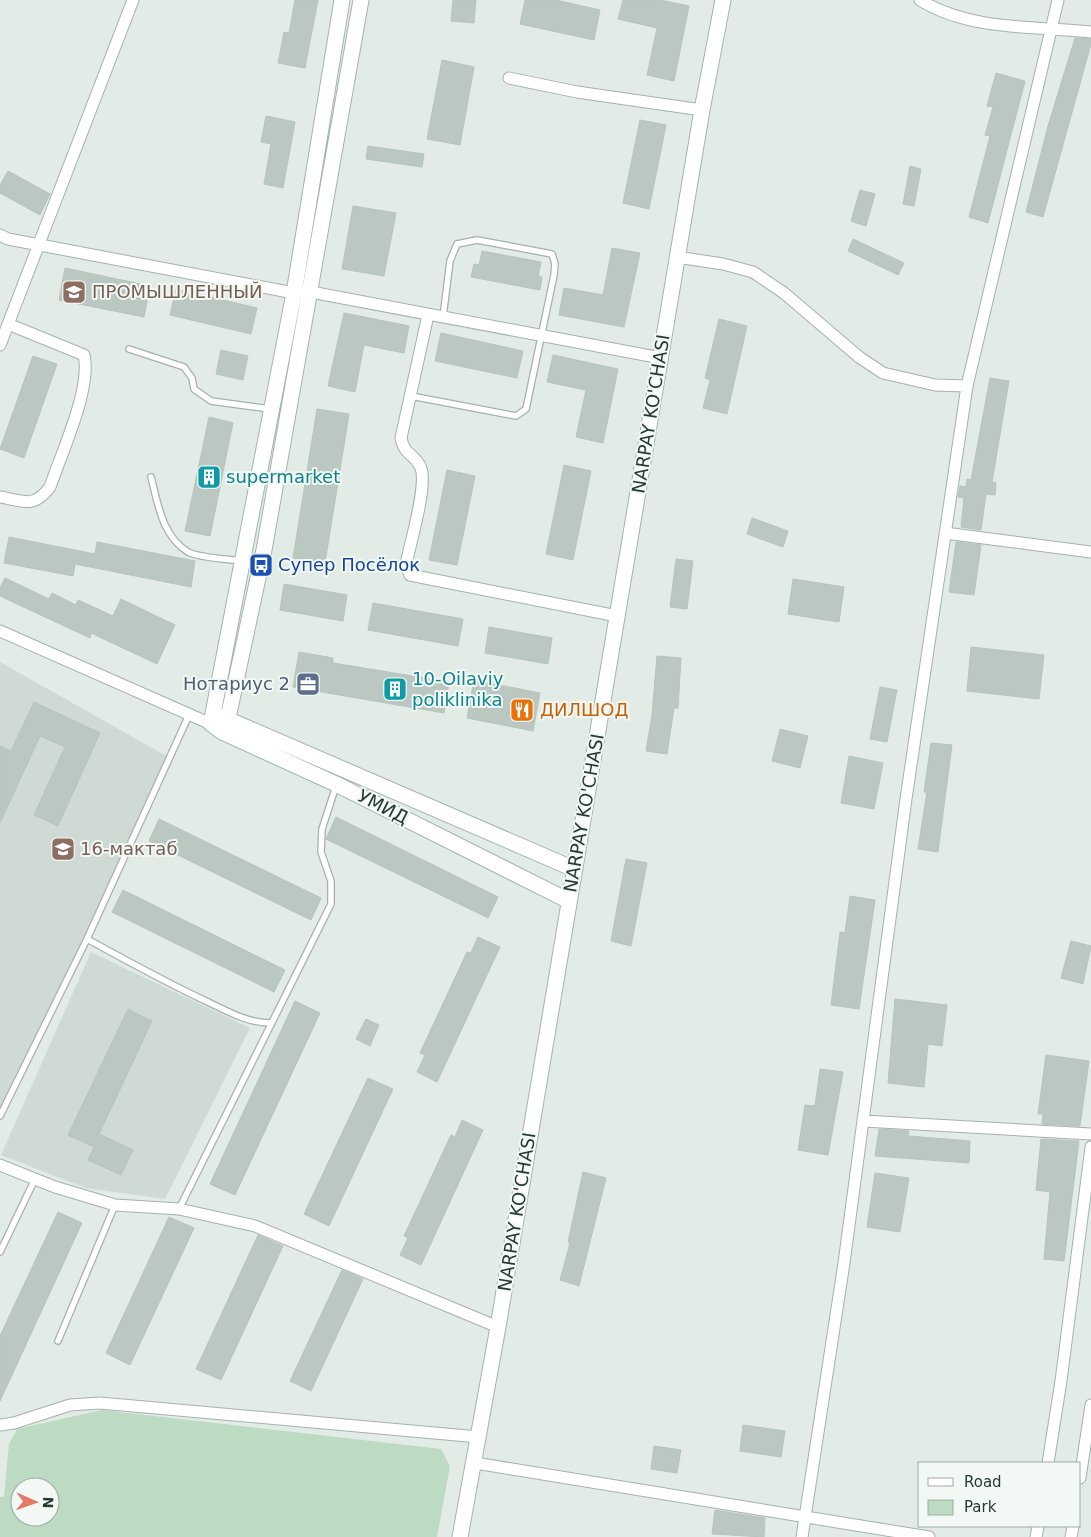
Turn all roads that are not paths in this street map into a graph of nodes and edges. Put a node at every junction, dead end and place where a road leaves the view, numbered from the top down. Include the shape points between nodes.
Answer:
1 (133, 0) edge
2 (342, 0) edge
3 (361, 0) edge
4 (723, 0) edge
5 (920, 0) edge
6 (1058, 0) edge
7 (1051, 27) junction
8 (1091, 32) edge
9 (509, 78) dead end
10 (702, 110) junction
11 (0, 235) edge
12 (38, 245) junction
13 (677, 256) junction
14 (311, 292) junction
15 (294, 293) junction
16 (428, 315) junction
17 (442, 317) junction
18 (8, 324) junction
19 (541, 337) junction
20 (0, 345) edge
21 (129, 349) dead end
22 (660, 358) junction
23 (967, 386) junction
24 (411, 396) junction
25 (271, 409) junction
26 (151, 477) dead end
27 (0, 496) edge
28 (945, 533) junction
29 (1091, 552) edge
30 (242, 561) junction
31 (617, 616) junction
32 (0, 631) edge
33 (193, 716) junction
34 (219, 722) junction
35 (336, 784) junction
36 (574, 869) junction
37 (569, 901) junction
38 (87, 938) junction
39 (270, 1023) junction
40 (0, 1116) edge
41 (864, 1121) junction
42 (1091, 1134) edge
43 (1091, 1147) edge
44 (0, 1165) edge
45 (35, 1179) junction
46 (116, 1205) junction
47 (179, 1210) junction
48 (0, 1252) edge
49 (498, 1327) junction
50 (58, 1341) dead end
51 (1091, 1404) edge
52 (0, 1425) edge
53 (479, 1437) junction
54 (1048, 1462) edge
55 (475, 1463) junction
56 (1081, 1471) edge
57 (806, 1518) junction
58 (460, 1537) edge
59 (802, 1537) edge
60 (929, 1537) edge

1 - 12 street
2 - 15 street
3 - 14 street
4 - 10 street, NARPAY KO'CHASI
5 - 7 street via 959,17 997,24
6 - 7 street
7 - 8 street
7 - 23 street
9 - 10 street via 578,92
10 - 13 street, NARPAY KO'CHASI
11 - 12 street
12 - 15 street
12 - 18 street
13 - 22 street, NARPAY KO'CHASI
13 - 23 street via 753,272 883,373 935,385
14 - 15 street
14 - 16 street
14 - 34 street via 264,550
15 - 25 street
16 - 17 street
16 - 24 street
17 - 19 street
17 - 19 lane via 450,261 457,244 477,240 552,254 554,275
18 - 20 street
18 - 27 street via 84,355 86,365 84,386 50,487 41,500 31,502
19 - 22 street
19 - 24 lane via 526,409 516,416
21 - 25 lane via 184,367 192,378 194,389 211,401
22 - 31 street, NARPAY KO'CHASI
23 - 28 street
24 - 31 street via 401,438 402,448 420,465 424,480 406,564 410,575
25 - 30 street
26 - 30 lane via 163,524 176,542 190,552
28 - 29 street
28 - 41 street
30 - 34 street
31 - 36 street, NARPAY KO'CHASI
32 - 33 street
33 - 34 street
33 - 38 lane
34 - 35 street, УМИД
34 - 36 street, УМИД
35 - 37 street, УМИД
35 - 39 lane via 322,829 321,852 331,881 331,904
36 - 37 street, NARPAY KO'CHASI
37 - 49 street, NARPAY KO'CHASI
38 - 39 lane via 170,984 243,1019
38 - 40 lane
39 - 47 lane
41 - 42 street
41 - 57 street
43 - 54 street
44 - 45 street
45 - 46 street
45 - 48 lane
46 - 47 street
46 - 50 lane
47 - 49 street via 255,1226
49 - 53 street, NARPAY KO'CHASI
51 - 56 street
52 - 53 street via 70,1405 100,1403
53 - 55 street, NARPAY KO'CHASI
55 - 57 street
55 - 58 street, NARPAY KO'CHASI
57 - 59 street
57 - 60 street

